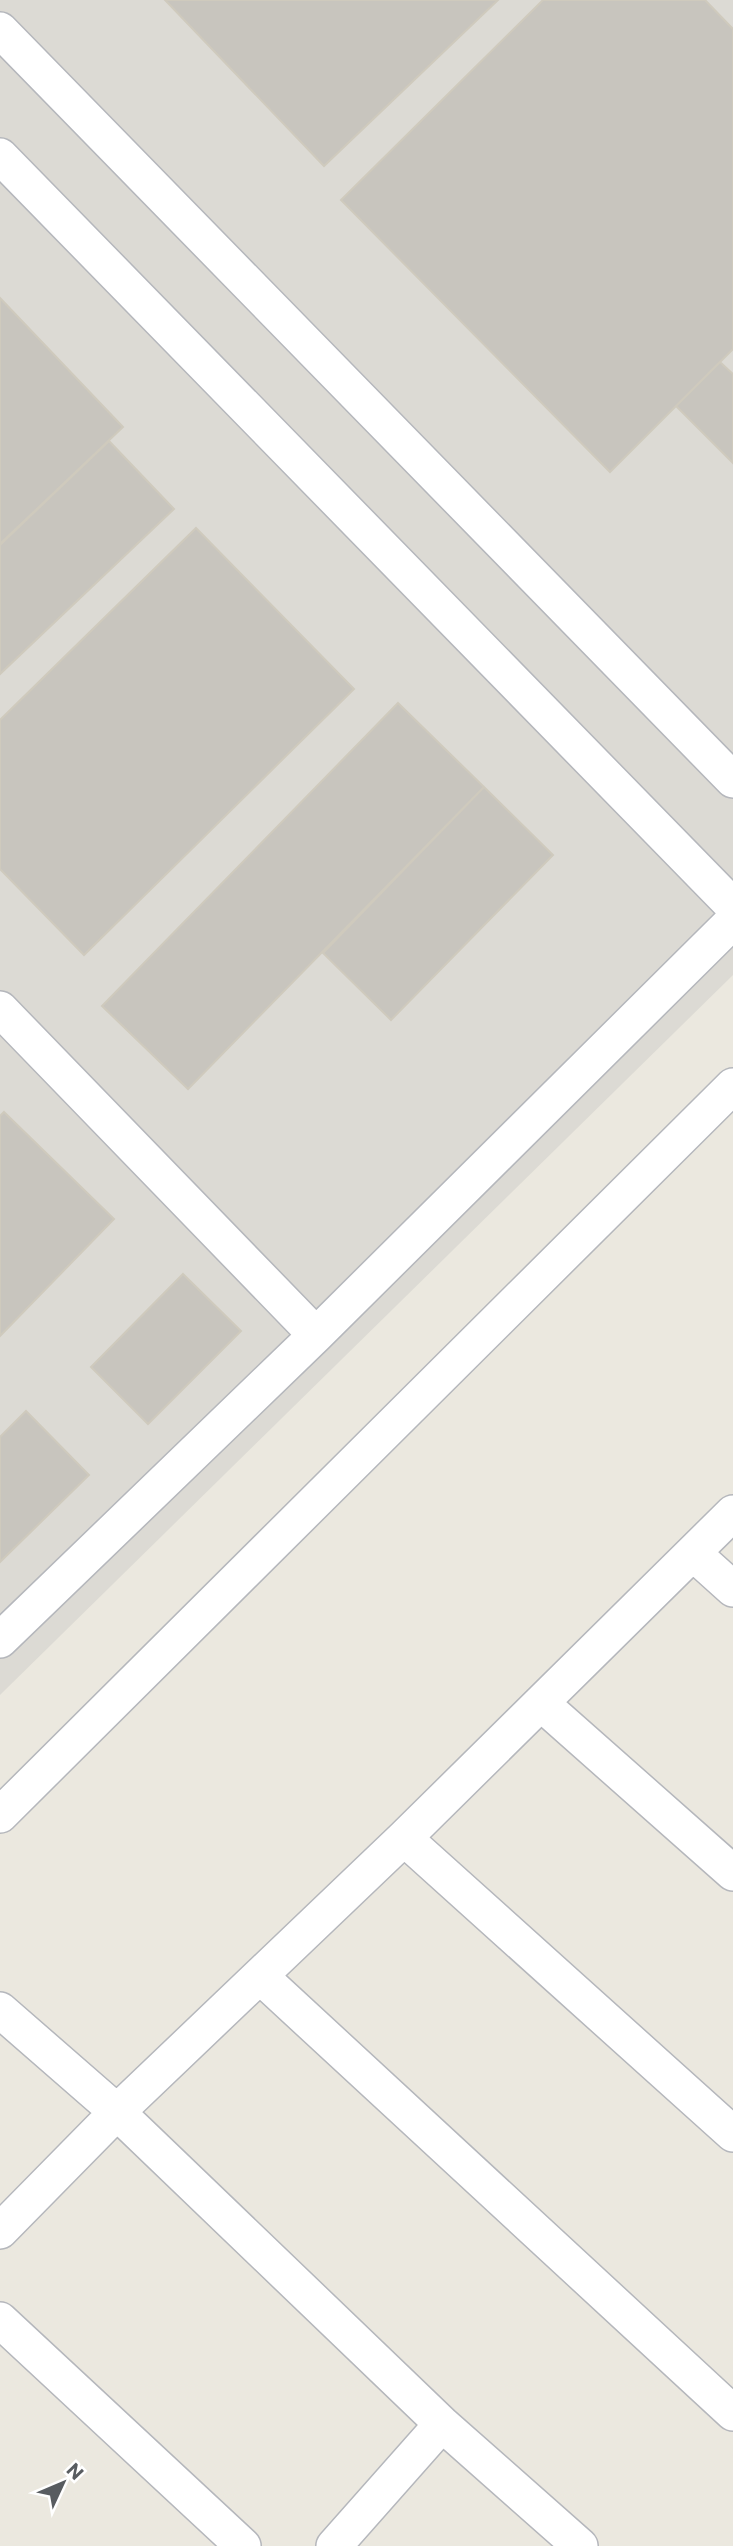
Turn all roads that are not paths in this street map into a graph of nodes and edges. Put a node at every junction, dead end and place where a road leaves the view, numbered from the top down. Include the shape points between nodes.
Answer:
1 (0, 30) edge
2 (0, 156) edge
3 (733, 780) edge
4 (733, 906) edge
5 (733, 921) edge
6 (0, 1009) edge
7 (733, 1086) edge
8 (316, 1335) junction
9 (733, 1513) edge
10 (692, 1553) junction
11 (733, 1589) edge
12 (0, 1640) edge
13 (541, 1703) junction
14 (0, 1815) edge
15 (404, 1838) junction
16 (733, 1873) edge
17 (260, 1976) junction
18 (0, 2010) edge
19 (117, 2112) junction
20 (733, 2134) edge
21 (0, 2231) edge
22 (0, 2320) edge
23 (733, 2413) edge
24 (442, 2424) junction
25 (243, 2546) edge
26 (334, 2546) edge
27 (580, 2546) edge

1 - 3 street
2 - 4 street
5 - 8 street
6 - 8 street
7 - 14 street
8 - 12 street
9 - 10 street
10 - 11 street
10 - 13 street
13 - 15 street
13 - 16 street
15 - 17 street
15 - 20 street
17 - 19 street
17 - 23 street
18 - 19 street
19 - 21 street
19 - 24 street
22 - 25 street
24 - 26 street
24 - 27 street

